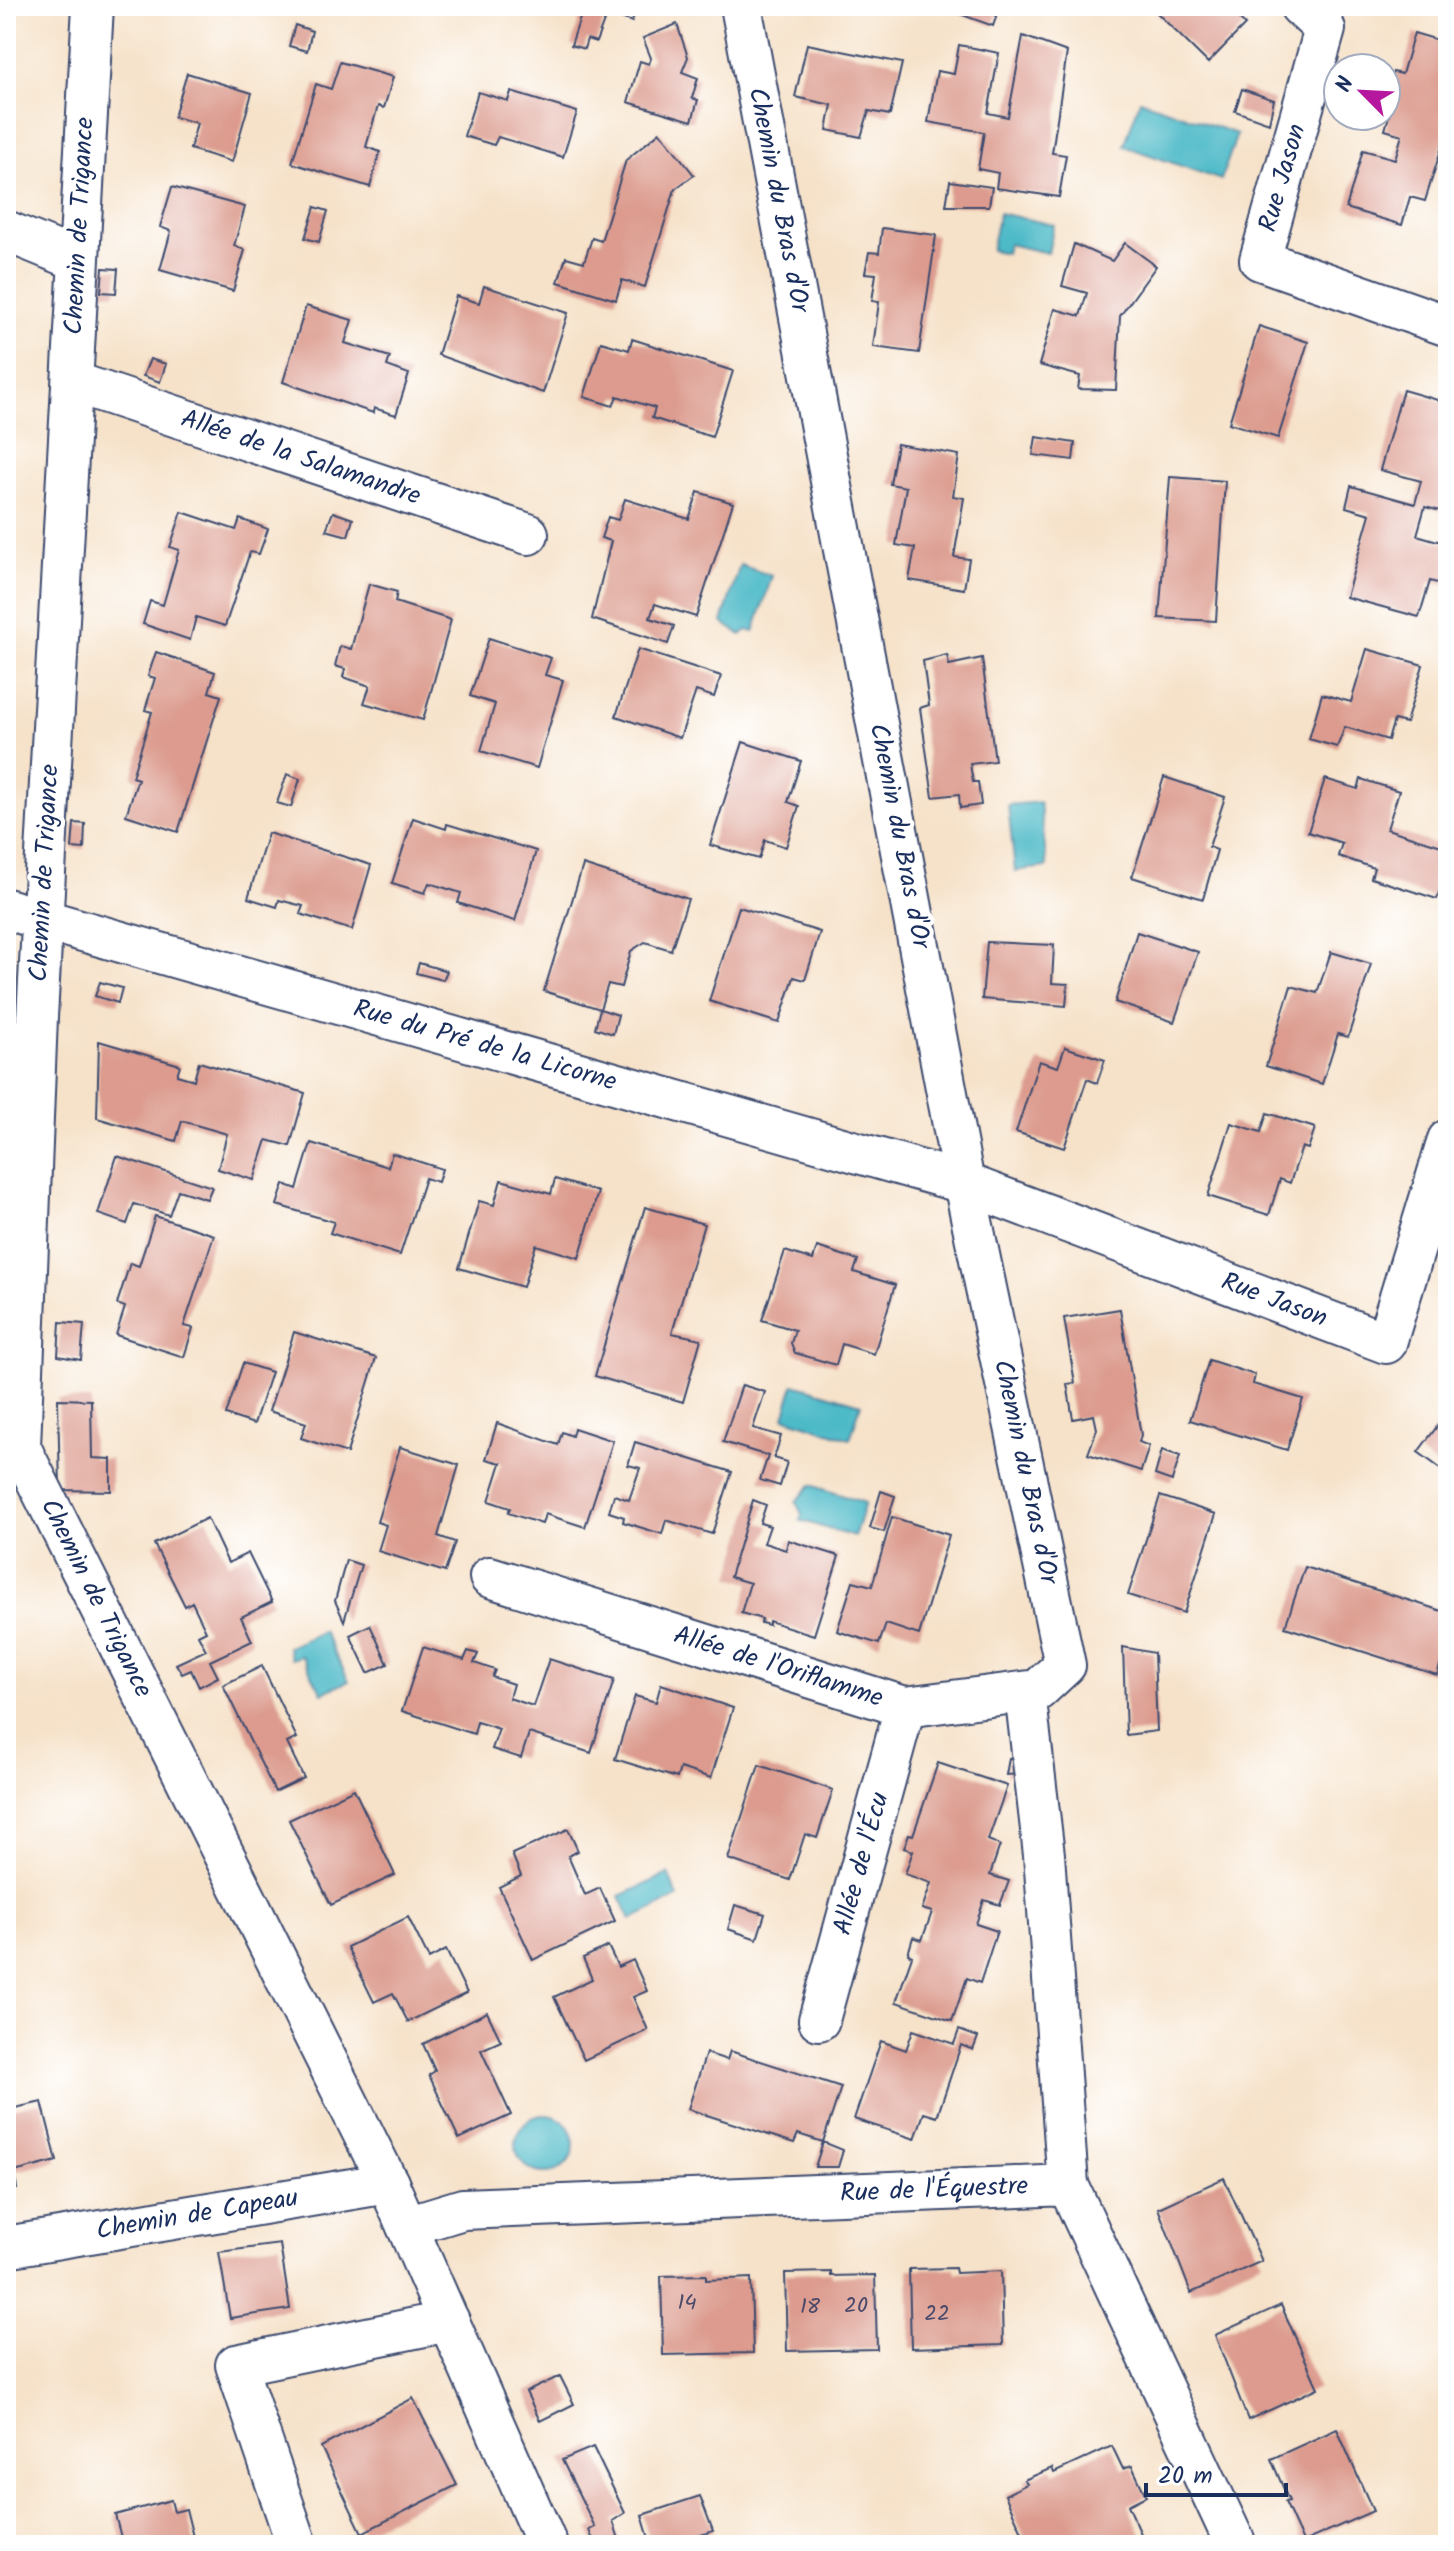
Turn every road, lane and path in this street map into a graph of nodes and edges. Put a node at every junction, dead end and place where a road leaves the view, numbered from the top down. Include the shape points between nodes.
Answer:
1 (93, 6) edge
2 (741, 6) edge
3 (1300, 6) edge
4 (6, 231) edge
5 (77, 260) junction
6 (1448, 326) edge
7 (73, 382) junction
8 (528, 534) dead end
9 (24, 915) edge
10 (1448, 1140) edge
11 (964, 1183) junction
12 (13, 1445) edge
13 (490, 1577) dead end
14 (1065, 1665) joint
15 (1025, 1692) junction
16 (905, 1707) junction
17 (819, 2020) dead end
18 (388, 2183) junction
19 (1068, 2185) junction
20 (407, 2226) junction
21 (6, 2247) edge
22 (449, 2321) junction
23 (297, 2545) edge
24 (547, 2545) edge
25 (1236, 2545) edge

1 - 5 street, Chemin de Trigance
2 - 11 street, Chemin du Bras d'Or
3 - 6 street, Rue Jason via 1325,29 1260,260
4 - 5 street
5 - 7 street, Chemin de Trigance
7 - 8 street, Allée de la Salamandre
7 - 9 street, Chemin de Trigance
9 - 11 street, Rue du Pré de la Licorne
9 - 12 street, Chemin de Trigance
10 - 11 street, Rue Jason via 1386,1343
11 - 14 street, Chemin du Bras d'Or
12 - 18 street, Chemin de Trigance
13 - 16 street, Allée de l'Oriflamme
14 - 15 street, Allée de l'Oriflamme via 1038,1690
15 - 16 street, Allée de l'Oriflamme
15 - 19 street via 1044,1855
16 - 17 street, Allée de l'Écu
18 - 20 street, Chemin de Trigance
18 - 21 street, Chemin de Capeau
19 - 20 street, Rue de l'Équestre via 463,2209
19 - 25 street, Rue de l'Équestre
20 - 22 street, Chemin de Trigance
22 - 23 street via 236,2365
22 - 24 street, Chemin de Trigance

